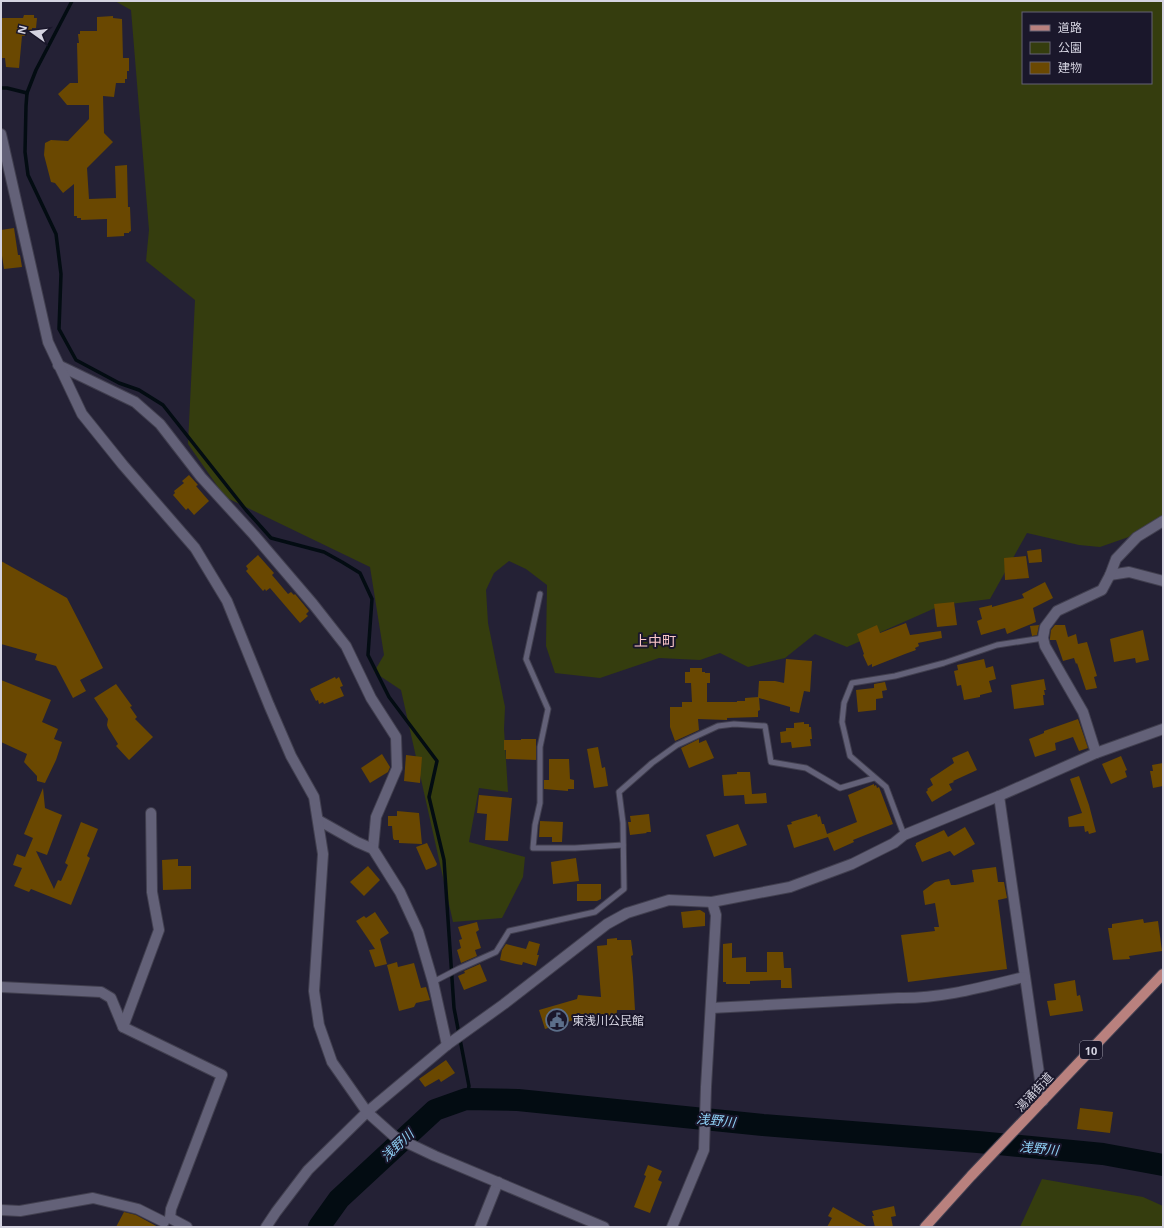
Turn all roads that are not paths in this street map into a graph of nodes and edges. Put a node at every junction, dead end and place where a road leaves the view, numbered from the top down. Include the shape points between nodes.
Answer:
1 (1, 134) edge
2 (58, 365) junction
3 (1163, 521) edge
4 (1110, 575) junction
5 (1163, 581) edge
6 (540, 594) dead end
7 (1043, 638) junction
8 (1163, 729) edge
9 (1096, 753) junction
10 (874, 778) junction
11 (999, 796) junction
12 (151, 813) dead end
13 (318, 820) junction
14 (904, 836) junction
15 (623, 845) junction
16 (374, 849) junction
17 (712, 902) junction
18 (1163, 974) edge
19 (1024, 977) junction
20 (437, 980) junction
21 (1, 987) edge
22 (711, 1008) junction
23 (123, 1027) junction
24 (450, 1042) junction
25 (1043, 1101) junction
26 (367, 1112) junction
27 (498, 1182) junction
28 (1, 1210) edge
29 (166, 1223) edge
30 (187, 1227) edge
31 (266, 1227) edge
32 (480, 1227) edge
33 (604, 1227) edge
34 (672, 1227) edge
35 (925, 1227) edge

1 - 2 street via 48,342
2 - 13 street via 82,414 195,548 227,600 269,705 314,797
2 - 16 street via 136,402 160,424 201,477 254,535 346,646 371,698 396,737 397,768 376,817
3 - 4 street via 1138,537 1116,559
4 - 5 street via 1129,572
4 - 7 street via 1102,590 1057,611 1045,627
6 - 15 lane via 526,659 548,708 540,747 540,803 533,848
7 - 9 street via 1045,646 1083,712
7 - 10 lane via 997,645 895,676 852,683 844,703 842,722 850,756
8 - 9 street
9 - 11 street
10 - 14 lane via 886,788
10 - 15 lane via 840,788 806,768 771,762 765,726 718,726 677,745 619,792
11 - 14 street
11 - 19 street
12 - 23 street via 152,892 159,930
13 - 16 street
13 - 26 street via 323,854 314,991 319,1025 332,1062
14 - 17 street via 852,864 790,886
15 - 20 lane via 624,889 595,912 508,931 496,952
16 - 20 street via 400,892
17 - 22 street via 716,916
17 - 24 street via 669,900 620,917 607,924 504,1004
18 - 25 main road, 湯涌街道 / 10
19 - 22 street via 917,998
19 - 25 street
20 - 24 street
21 - 23 street via 100,992 111,998
22 - 34 street via 704,1150
23 - 29 street via 222,1075
24 - 26 street
25 - 35 main road, 湯涌街道 / 10
26 - 27 street via 395,1137
26 - 31 street via 308,1170
27 - 32 street
27 - 33 street
28 - 29 street via 20,1211 93,1198 138,1209
29 - 30 street

